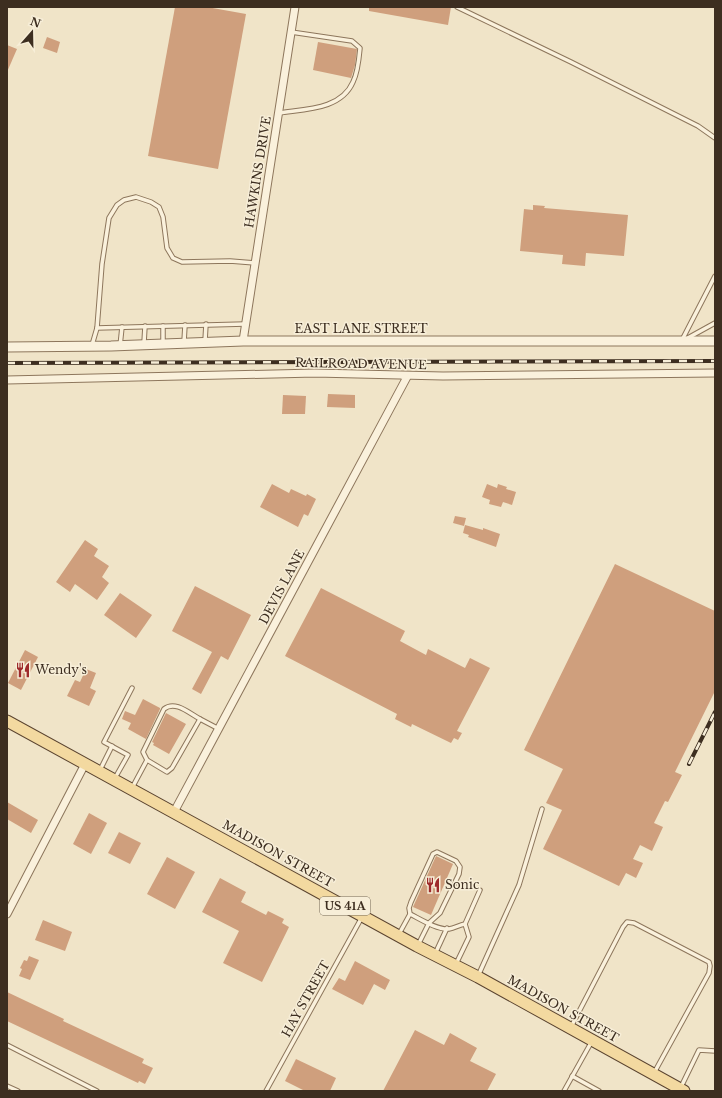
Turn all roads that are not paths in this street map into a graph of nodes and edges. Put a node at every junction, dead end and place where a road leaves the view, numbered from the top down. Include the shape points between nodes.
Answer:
1 (295, 7) edge
2 (456, 7) edge
3 (291, 32) junction
4 (279, 113) junction
5 (715, 138) edge
6 (255, 263) junction
7 (715, 276) edge
8 (715, 323) edge
9 (206, 324) junction
10 (245, 324) junction
11 (185, 325) junction
12 (145, 326) junction
13 (163, 326) junction
14 (122, 327) junction
15 (97, 328) junction
16 (243, 340) junction
17 (682, 341) junction
18 (715, 341) edge
19 (205, 342) junction
20 (184, 343) junction
21 (163, 344) junction
22 (144, 345) junction
23 (92, 346) junction
24 (120, 346) junction
25 (7, 347) edge
26 (715, 373) edge
27 (403, 376) junction
28 (7, 380) edge
29 (132, 688) dead end
30 (200, 719) junction
31 (7, 720) edge
32 (218, 730) junction
33 (112, 746) junction
34 (147, 760) junction
35 (85, 764) junction
36 (99, 772) junction
37 (114, 780) junction
38 (132, 789) junction
39 (542, 809) dead end
40 (174, 812) junction
41 (480, 890) dead end
42 (7, 914) edge
43 (410, 914) junction
44 (363, 916) junction
45 (429, 923) junction
46 (465, 924) junction
47 (447, 928) junction
48 (398, 935) junction
49 (417, 946) junction
50 (435, 955) junction
51 (455, 965) junction
52 (478, 977) junction
53 (571, 1028) junction
54 (592, 1040) junction
55 (7, 1045) edge
56 (715, 1051) edge
57 (653, 1074) junction
58 (572, 1076) junction
59 (7, 1086) edge
60 (682, 1090) edge
61 (18, 1091) edge
62 (97, 1091) edge
63 (266, 1091) edge
64 (564, 1091) edge
65 (599, 1091) edge

1 - 3 street, HAWKINS DRIVE
2 - 5 lane via 690,122
3 - 4 street, HAWKINS DRIVE
3 - 4 lane via 352,41 360,48 353,82 342,98 326,105
4 - 6 street, HAWKINS DRIVE
6 - 10 street, HAWKINS DRIVE
6 - 15 lane via 182,262 173,258 167,248 163,217 159,207 136,197 124,200 117,205 109,218
7 - 17 lane
8 - 17 lane
9 - 10 lane
9 - 11 lane
9 - 19 lane
10 - 16 street, HAWKINS DRIVE
11 - 13 lane
11 - 20 lane
12 - 13 lane
12 - 14 lane
12 - 22 lane
13 - 21 lane
14 - 15 lane
14 - 24 lane
15 - 23 lane
16 - 17 street, EAST LANE STREET
16 - 19 street, EAST LANE STREET
17 - 18 street, EAST LANE STREET
19 - 20 street, EAST LANE STREET
20 - 21 street, EAST LANE STREET
21 - 22 street, EAST LANE STREET
22 - 24 street, EAST LANE STREET
23 - 24 street, EAST LANE STREET
23 - 25 street, EAST LANE STREET
26 - 27 street, RAILROAD AVENUE
27 - 28 street, RAILROAD AVENUE via 315,373
27 - 32 street, DEVIS LANE via 407,377
29 - 33 lane via 104,742
30 - 32 lane
30 - 34 lane via 172,768 167,772
30 - 34 lane via 175,705 168,706 142,752
31 - 35 main road, MADISON STREET / US 41A
32 - 40 street, DEVIS LANE
33 - 36 lane
33 - 37 lane via 128,755
34 - 38 lane
35 - 36 main road, MADISON STREET / US 41A
35 - 42 street
36 - 37 main road, MADISON STREET / US 41A
37 - 38 main road, MADISON STREET / US 41A
38 - 40 main road, MADISON STREET / US 41A
39 - 52 lane via 519,885
40 - 44 main road, MADISON STREET / US 41A
41 - 46 lane
43 - 45 lane
43 - 45 lane via 411,902 433,854 437,852 456,861 460,867 440,913
43 - 48 lane
44 - 48 main road, MADISON STREET / US 41A
44 - 63 lane, HAY STREET
45 - 47 lane
45 - 49 lane
46 - 47 lane
46 - 51 lane via 469,937
47 - 50 lane
48 - 49 main road, MADISON STREET / US 41A
49 - 50 main road, MADISON STREET / US 41A
50 - 51 main road, MADISON STREET / US 41A
51 - 52 main road, MADISON STREET / US 41A
52 - 53 main road, MADISON STREET / US 41A
53 - 54 main road, MADISON STREET / US 41A
53 - 57 lane via 627,922 634,923 708,962 709,973
54 - 57 main road, MADISON STREET / US 41A
54 - 58 lane
55 - 62 lane
56 - 60 lane via 699,1050
57 - 60 main road, MADISON STREET / US 41A
58 - 64 lane
58 - 65 lane
59 - 61 lane

